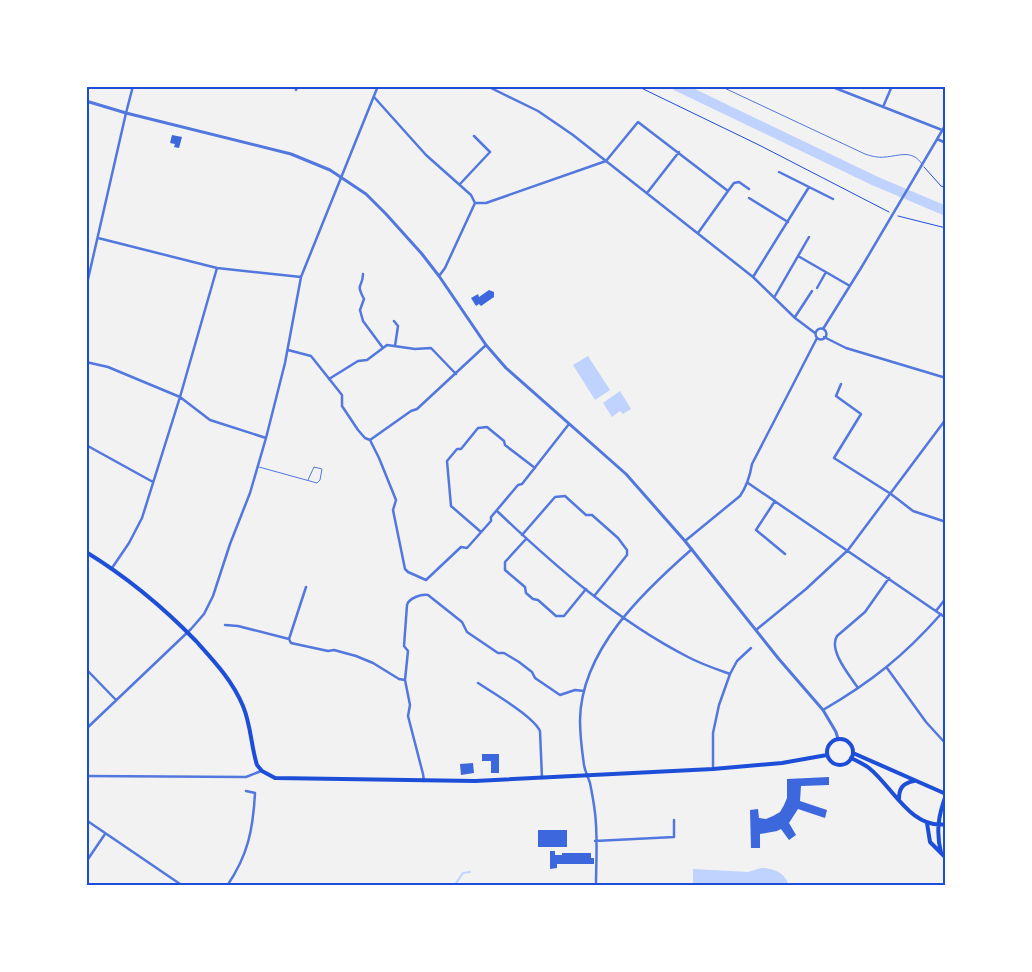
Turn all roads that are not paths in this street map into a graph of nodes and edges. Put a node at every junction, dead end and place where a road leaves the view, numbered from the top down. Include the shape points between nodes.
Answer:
1 (133, 86) edge
2 (288, 86) edge
3 (378, 86) edge
4 (487, 86) edge
5 (720, 86) edge
6 (892, 86) edge
7 (832, 87) edge
8 (297, 88) edge
9 (374, 97) junction
10 (86, 101) edge
11 (883, 107) junction
12 (126, 113) junction
13 (946, 124) edge
14 (942, 130) junction
15 (474, 136) dead end
16 (937, 139) junction
17 (946, 143) edge
18 (679, 152) junction
19 (606, 161) junction
20 (922, 164) junction
21 (779, 172) dead end
22 (343, 177) junction
23 (460, 184) junction
24 (809, 186) junction
25 (749, 189) dead end
26 (728, 191) junction
27 (647, 193) junction
28 (749, 198) dead end
29 (833, 198) dead end
30 (475, 203) junction
31 (788, 222) junction
32 (698, 233) junction
33 (810, 237) dead end
34 (98, 238) junction
35 (798, 256) junction
36 (217, 268) junction
37 (826, 272) junction
38 (363, 274) dead end
39 (439, 276) junction
40 (302, 277) junction
41 (753, 277) junction
42 (850, 286) junction
43 (86, 288) edge
44 (817, 288) dead end
45 (812, 291) dead end
46 (774, 296) junction
47 (795, 318) junction
48 (394, 321) dead end
49 (823, 329) junction
50 (815, 333) junction
51 (824, 337) junction
52 (817, 338) junction
53 (486, 345) junction
54 (395, 346) junction
55 (383, 348) junction
56 (288, 350) junction
57 (86, 362) edge
58 (456, 374) junction
59 (946, 378) edge
60 (329, 379) junction
61 (841, 384) dead end
62 (180, 397) junction
63 (946, 420) edge
64 (569, 424) junction
65 (266, 438) junction
66 (370, 440) junction
67 (86, 445) edge
68 (258, 467) junction
69 (535, 468) junction
70 (308, 480) junction
71 (153, 482) junction
72 (748, 483) junction
73 (891, 494) junction
74 (775, 501) junction
75 (497, 511) junction
76 (946, 522) edge
77 (481, 532) junction
78 (522, 535) junction
79 (526, 538) junction
80 (685, 541) junction
81 (692, 549) junction
82 (848, 550) junction
83 (86, 552) edge
84 (785, 554) dead end
85 (112, 568) junction
86 (889, 578) junction
87 (306, 587) dead end
88 (586, 589) junction
89 (594, 596) junction
90 (946, 598) edge
91 (936, 611) junction
92 (941, 614) junction
93 (623, 618) junction
94 (946, 618) edge
95 (225, 625) dead end
96 (756, 630) junction
97 (188, 633) junction
98 (289, 639) junction
99 (751, 648) dead end
100 (887, 668) junction
101 (86, 670) edge
102 (730, 674) junction
103 (405, 680) junction
104 (478, 683) dead end
105 (858, 689) junction
106 (584, 692) junction
107 (116, 700) junction
108 (823, 710) junction
109 (86, 729) edge
110 (838, 739) junction
111 (946, 744) edge
112 (828, 755) junction
113 (852, 756) junction
114 (713, 769) junction
115 (262, 771) junction
116 (587, 775) junction
117 (86, 776) edge
118 (542, 778) junction
119 (424, 781) junction
120 (916, 781) junction
121 (246, 791) dead end
122 (946, 795) edge
123 (899, 799) junction
124 (86, 820) edge
125 (674, 820) dead end
126 (927, 823) junction
127 (946, 824) edge
128 (937, 825) junction
129 (105, 834) junction
130 (596, 841) junction
131 (941, 853) junction
132 (946, 858) edge
133 (86, 862) edge
134 (183, 886) edge
135 (227, 886) edge
136 (596, 886) edge

1 - 12 street
2 - 8 lane
3 - 9 street
4 - 19 street via 538,111
5 - 20 lane via 865,154 878,157 908,154 918,158
6 - 11 street
7 - 11 street
9 - 22 street
9 - 23 street via 426,154
10 - 12 street
11 - 14 street
12 - 22 street via 278,150 304,158
12 - 34 street
13 - 14 street
14 - 16 street
15 - 23 street via 490,152
16 - 17 street
16 - 20 street
18 - 19 street via 638,122
18 - 26 street
18 - 27 street
19 - 27 street
19 - 30 street via 486,203
20 - 42 street
21 - 24 street
22 - 39 street via 386,214
22 - 40 street
23 - 30 street
24 - 29 street
24 - 31 street
25 - 26 street via 734,182
26 - 32 street
27 - 32 street
28 - 31 street
30 - 39 street via 446,268
31 - 41 street
32 - 41 street
33 - 35 street
34 - 36 street
34 - 43 street
35 - 37 street
35 - 46 street
36 - 40 street
36 - 62 street
37 - 42 street
37 - 44 street
38 - 55 street via 358,289 364,299 360,310 363,321
39 - 53 street
40 - 56 street
41 - 46 street
42 - 49 street
45 - 47 street
46 - 47 street
47 - 50 street
48 - 54 street via 398,326
49 - 50 street via 817,329
49 - 51 street
50 - 52 street
51 - 52 street
51 - 59 street via 846,348
52 - 72 street via 752,464
53 - 58 street
53 - 64 street via 515,378
54 - 55 street
54 - 58 street via 431,348
55 - 60 street
56 - 60 street via 311,356
56 - 65 street
57 - 62 street via 108,367
58 - 66 street via 416,409
60 - 66 street via 342,396 342,406 358,430
61 - 73 street via 836,396 861,414 834,458
62 - 65 street via 210,420
62 - 71 street
63 - 73 street
64 - 69 street
64 - 80 street via 626,474
65 - 68 street
66 - 77 street via 396,500 393,510 408,572 428,579
67 - 71 street
68 - 70 lane
68 - 97 street via 213,596 204,614
69 - 75 street
69 - 77 street via 487,427 478,428 461,449 457,449 447,461 451,506
70 - 70 lane via 317,483 322,469 314,467
71 - 85 street via 135,532
72 - 74 street
72 - 80 street via 740,496
73 - 76 street via 913,511
73 - 82 street
74 - 82 street
74 - 84 street via 756,530
75 - 77 street
75 - 78 street
78 - 79 street
78 - 89 street via 555,496 565,496 586,515 592,515 627,550 627,555
79 - 88 street
79 - 88 street via 505,562 505,570 525,587 533,599 556,616 564,616
80 - 81 street
81 - 93 street via 646,591
81 - 96 street
82 - 86 street
82 - 96 street
83 - 85 main road
85 - 97 main road via 146,593
86 - 91 street
86 - 105 street via 865,612 834,641 835,651
87 - 98 street
88 - 89 street
89 - 93 street
90 - 91 street
91 - 92 street
92 - 94 street
92 - 100 street
93 - 102 street via 689,657
93 - 106 street via 606,643
95 - 98 street
96 - 108 street
97 - 107 street
97 - 115 main road via 220,668 236,692 247,715 255,758
98 - 103 street via 291,643 356,656
99 - 102 street via 737,661
100 - 105 street
100 - 111 street
101 - 107 street
102 - 114 street via 713,733
103 - 106 street via 407,605 410,600 425,594 462,622 467,632 518,662 560,695 575,690
103 - 119 street via 410,705 408,716
104 - 118 street via 538,726
105 - 108 street
106 - 116 street via 580,718
107 - 109 street
108 - 110 street
110 - 112 main road via 830,744
110 - 113 main road via 848,742
112 - 113 main road via 831,762 838,765 846,764
112 - 114 main road via 782,764
113 - 120 main road
113 - 123 main road via 869,768
114 - 116 main road
115 - 117 street via 242,777
115 - 119 main road via 280,778
116 - 118 main road
116 - 130 street via 595,813
118 - 119 main road
120 - 122 main road
120 - 123 main road via 900,788
121 - 135 street via 255,793 253,825 243,858
122 - 128 main road
123 - 126 main road
124 - 129 street
125 - 130 street via 674,837
126 - 128 main road
126 - 131 main road via 930,842
127 - 128 main road
128 - 131 main road
129 - 133 street
129 - 134 street
130 - 136 street
131 - 132 main road

